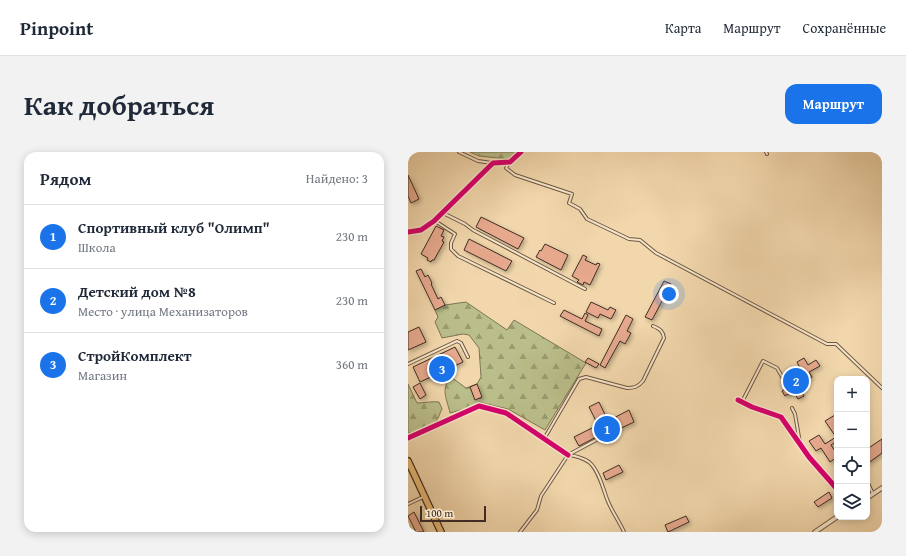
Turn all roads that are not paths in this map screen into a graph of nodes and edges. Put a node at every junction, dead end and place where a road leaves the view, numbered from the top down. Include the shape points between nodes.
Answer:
1 (459, 152) edge
2 (521, 152) edge
3 (510, 162) junction
4 (493, 163) junction
5 (442, 213) junction
6 (434, 221) junction
7 (408, 232) edge
8 (585, 289) dead end
9 (554, 303) dead end
10 (653, 326) dead end
11 (468, 357) dead end
12 (408, 364) edge
13 (785, 382) dead end
14 (882, 388) edge
15 (740, 401) joint
16 (792, 408) dead end
17 (611, 432) dead end
18 (408, 438) edge
19 (544, 439) junction
20 (800, 444) junction
21 (568, 455) junction
22 (408, 461) edge
23 (869, 484) edge
24 (834, 485) edge
25 (882, 488) edge
26 (873, 494) junction
27 (424, 496) junction
28 (870, 496) edge
29 (408, 504) edge
30 (834, 519) edge
31 (408, 528) edge
32 (410, 532) edge
33 (441, 532) edge
34 (520, 532) edge
35 (624, 532) edge
36 (815, 532) edge

1 - 4 lane via 478,161
2 - 3 street
3 - 4 street
3 - 14 lane via 506,168 515,175 572,194 569,203 580,209 587,219 629,239 640,240 656,254 827,344 836,344
4 - 5 street
5 - 6 street
5 - 8 lane
6 - 7 street via 421,230
6 - 9 lane via 455,234 451,249 458,256
10 - 19 lane via 661,330 664,338 639,386 627,388 586,377 580,380
11 - 12 lane via 461,343 457,341
13 - 15 lane via 777,368 763,361
15 - 20 street via 781,418
16 - 20 lane
17 - 21 lane
18 - 19 street via 479,406 506,413
19 - 21 street
20 - 24 street
21 - 34 lane via 541,496 537,510
21 - 35 lane via 590,462
22 - 27 main road
23 - 26 lane
25 - 26 street
26 - 28 street
27 - 29 lane
27 - 33 main road
30 - 36 street
31 - 32 street

